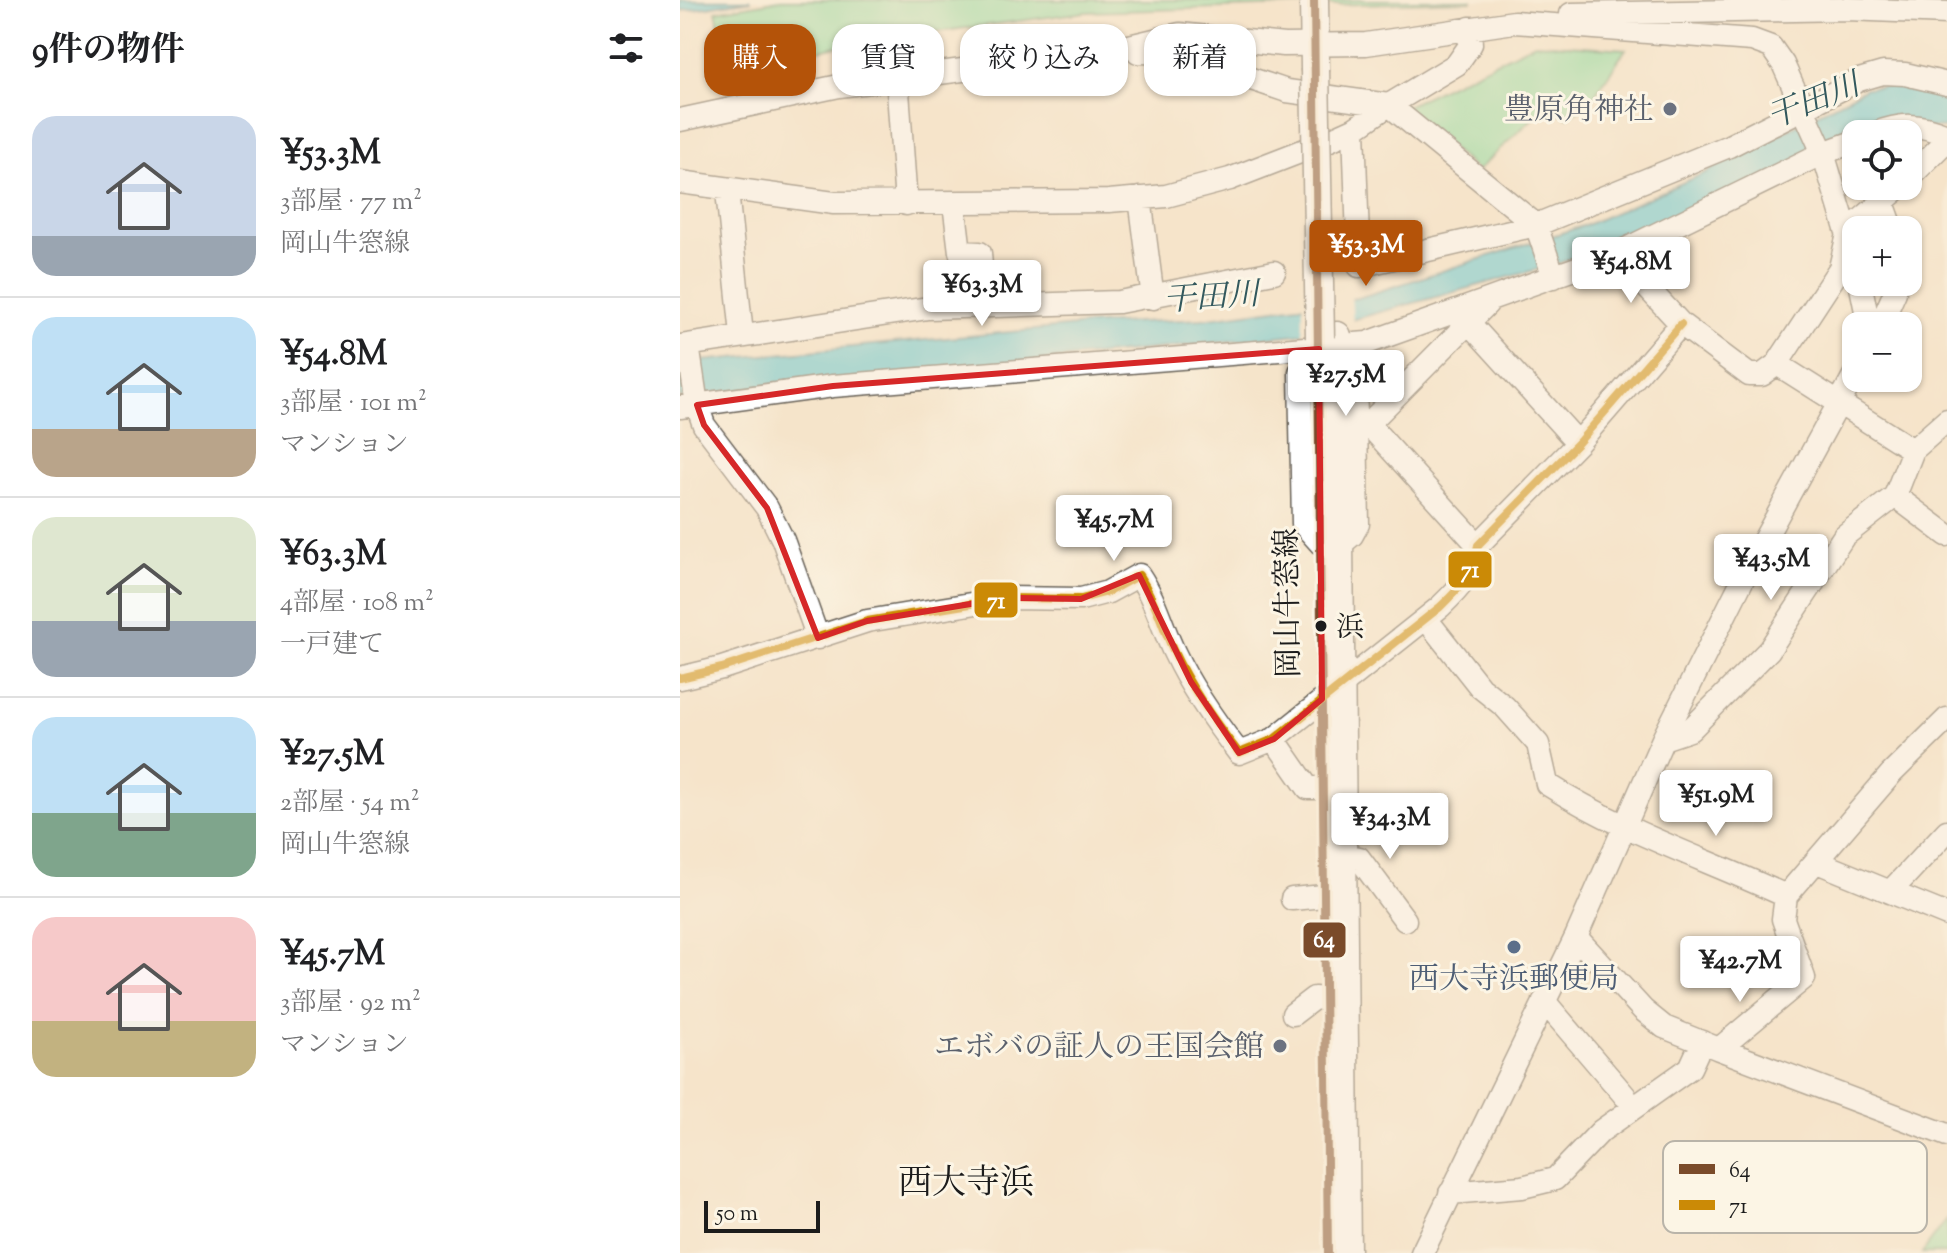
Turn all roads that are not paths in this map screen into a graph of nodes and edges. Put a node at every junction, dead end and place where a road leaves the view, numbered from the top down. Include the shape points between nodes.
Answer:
1 (1947, 13) edge
2 (1514, 22) junction
3 (1470, 28) junction
4 (1324, 32) edge
5 (1128, 46) edge
6 (1128, 52) edge
7 (1947, 84) edge
8 (832, 90) edge
9 (898, 96) edge
10 (1389, 105) junction
11 (1806, 114) junction
12 (680, 120) edge
13 (1922, 125) edge
14 (1354, 129) junction
15 (1947, 137) edge
16 (1842, 144) edge
17 (1822, 149) junction
18 (1922, 164) edge
19 (680, 182) edge
20 (727, 191) junction
21 (1140, 198) junction
22 (1876, 200) edge
23 (954, 203) junction
24 (906, 204) junction
25 (1844, 216) edge
26 (1861, 216) edge
27 (1537, 228) junction
28 (1616, 254) junction
29 (1842, 260) edge
30 (1274, 272) dead end
31 (1553, 274) junction
32 (1153, 298) junction
33 (1490, 301) junction
34 (984, 305) junction
35 (1469, 323) junction
36 (1681, 324) junction
37 (742, 335) junction
38 (1328, 343) junction
39 (686, 348) edge
40 (1777, 364) junction
41 (1300, 372) dead end
42 (1355, 372) dead end
43 (1845, 392) edge
44 (1840, 401) junction
45 (691, 403) edge
46 (1947, 420) edge
47 (1362, 426) junction
48 (1578, 443) junction
49 (1913, 450) junction
50 (1895, 496) junction
51 (1947, 535) edge
52 (1330, 545) junction
53 (1478, 545) junction
54 (1427, 620) junction
55 (818, 638) junction
56 (680, 678) edge
57 (1331, 692) junction
58 (1947, 719) edge
59 (1274, 739) junction
60 (1663, 739) junction
61 (1323, 788) junction
62 (1625, 826) junction
63 (1947, 831) edge
64 (1342, 856) junction
65 (1817, 862) junction
66 (1890, 892) junction
67 (1324, 896) junction
68 (1786, 896) junction
69 (1292, 899) dead end
70 (1947, 915) edge
71 (1405, 920) dead end
72 (1576, 937) junction
73 (1326, 999) junction
74 (1544, 1001) junction
75 (1293, 1014) dead end
76 (1710, 1046) junction
77 (1625, 1096) dead end
78 (1947, 1135) edge
79 (1450, 1193) junction
80 (1328, 1253) edge
81 (1346, 1253) edge
82 (1422, 1253) edge

1 - 2 street via 1577,13
2 - 3 street
2 - 11 street via 1762,42 1779,54
3 - 4 street via 1366,44
3 - 10 street via 1471,44 1457,64
4 - 5 street via 1284,45 1180,34
4 - 38 main road, 岡山牛窓線, bridge
6 - 10 street via 1174,53 1287,91
7 - 11 street via 1883,73 1859,80
8 - 12 street
9 - 24 street
10 - 14 street
10 - 27 street
11 - 17 street
11 - 27 street
13 - 15 street
14 - 21 street via 1230,179
14 - 27 street via 1359,266
15 - 18 street
16 - 17 street
17 - 25 street
17 - 28 street
19 - 20 street
20 - 24 street via 834,203
20 - 37 street
21 - 23 street
21 - 32 street
22 - 26 street
23 - 24 street
23 - 34 street via 960,252 980,253
27 - 31 street
28 - 31 street
28 - 36 street
29 - 40 street
30 - 32 street
31 - 33 street
32 - 34 street
33 - 35 street
33 - 38 street via 1403,333
34 - 37 street via 914,309
35 - 47 street
35 - 48 street
36 - 40 street via 1749,375 1762,375
36 - 48 street
37 - 39 street
38 - 45 street
38 - 52 main road, 岡山牛窓線
39 - 45 street
40 - 44 street
41 - 52 street via 1303,524
42 - 47 street
43 - 44 street
44 - 49 street
44 - 60 street
45 - 55 street via 767,508
46 - 49 street
47 - 52 street via 1358,524 1352,535
47 - 53 street
48 - 53 street
49 - 50 street
50 - 51 street
50 - 60 street via 1844,536 1769,650 1690,730
52 - 57 main road, 岡山牛窓線
53 - 54 street via 1464,584
54 - 57 street
54 - 62 street via 1480,687 1538,744 1547,784
55 - 56 street
55 - 59 street via 867,621 1007,598 1081,599 1139,575 1174,653 1239,753
57 - 59 street
57 - 61 main road, 岡山牛窓線
57 - 64 main road, 岡山牛窓線
58 - 65 street via 1891,774
59 - 61 street via 1308,788
60 - 62 street
61 - 67 main road, 岡山牛窓線
62 - 68 street
62 - 72 street
63 - 66 street
64 - 71 street via 1359,858
64 - 81 main road, 岡山牛窓線
65 - 66 street
65 - 68 street
66 - 70 street
67 - 69 street
67 - 73 main road, 岡山牛窓線
68 - 76 street via 1783,919 1804,978
72 - 74 street
72 - 76 street via 1643,1010 1664,1027
73 - 75 street via 1314,998
73 - 80 main road, 岡山牛窓線
74 - 77 street
74 - 79 street
76 - 78 street
76 - 79 street via 1690,1068 1601,1131 1555,1179
79 - 82 street

